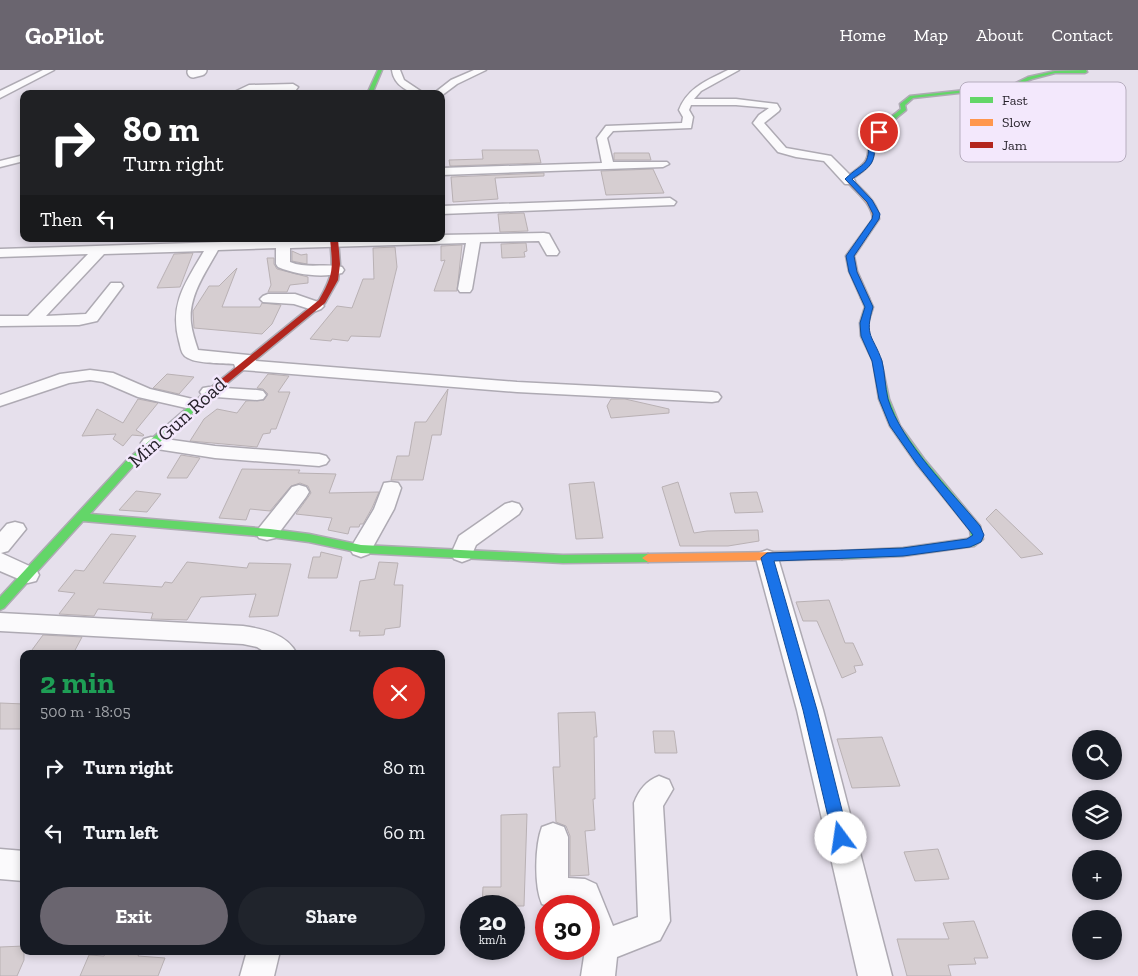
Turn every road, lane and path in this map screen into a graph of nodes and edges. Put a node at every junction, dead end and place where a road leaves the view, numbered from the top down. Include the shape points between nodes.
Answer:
1 (50, 70) edge
2 (201, 70) edge
3 (380, 70) edge
4 (396, 70) edge
5 (481, 70) edge
6 (734, 70) edge
7 (1082, 70) edge
8 (192, 72) dead end
9 (440, 78) dead end
10 (1022, 82) edge
11 (245, 90) edge
12 (291, 90) edge
13 (371, 90) edge
14 (414, 90) edge
15 (443, 90) edge
16 (960, 92) edge
17 (0, 95) edge
18 (687, 102) junction
19 (20, 159) edge
20 (0, 164) edge
21 (663, 164) dead end
22 (608, 165) junction
23 (529, 168) junction
24 (445, 174) edge
25 (445, 176) edge
26 (540, 177) dead end
27 (849, 181) junction
28 (457, 184) dead end
29 (670, 202) dead end
30 (445, 210) edge
31 (474, 238) junction
32 (445, 239) edge
33 (308, 242) edge
34 (334, 242) edge
35 (283, 244) junction
36 (213, 247) junction
37 (98, 251) junction
38 (552, 252) dead end
39 (0, 253) edge
40 (337, 270) junction
41 (116, 286) dead end
42 (465, 288) dead end
43 (268, 299) dead end
44 (316, 306) junction
45 (0, 321) edge
46 (32, 321) junction
47 (245, 362) junction
48 (209, 392) junction
49 (258, 395) dead end
50 (712, 396) dead end
51 (0, 401) edge
52 (195, 405) junction
53 (151, 443) junction
54 (319, 460) dead end
55 (391, 488) dead end
56 (299, 492) dead end
57 (512, 509) dead end
58 (80, 518) junction
59 (14, 529) dead end
60 (267, 533) junction
61 (0, 546) edge
62 (361, 549) junction
63 (462, 554) junction
64 (767, 558) junction
65 (0, 561) edge
66 (28, 574) junction
67 (1, 607) edge
68 (282, 650) edge
69 (659, 789) dead end
70 (553, 837) dead end
71 (0, 864) edge
72 (20, 866) edge
73 (605, 944) junction
74 (263, 955) edge
75 (257, 976) edge
76 (598, 976) edge
77 (876, 976) edge

1 - 17 street
2 - 8 lane
3 - 13 street
4 - 14 street via 399,80
5 - 9 street
5 - 15 street
6 - 18 street via 698,89
7 - 10 street via 1085,72 1063,71
11 - 12 street via 293,87
16 - 27 street via 912,97 902,105 904,109 874,135 869,165 851,176
18 - 22 street via 684,110 688,125 610,128 602,138
18 - 27 street via 773,105 774,109 758,124 778,147 789,153 827,158
19 - 20 street
21 - 22 street
22 - 23 street
23 - 24 street
23 - 26 street
25 - 28 street
27 - 64 street via 876,210 876,219 850,256 853,272 869,307 864,331 877,361 884,399 895,426 978,535 970,543 903,552
29 - 30 street
31 - 32 street
31 - 38 street via 544,238
31 - 42 street
33 - 35 street
34 - 40 street, Min Gun Road
35 - 36 street
35 - 40 street via 283,264 309,270
36 - 37 street
36 - 47 street via 194,281 183,312 190,352
37 - 39 street
37 - 46 street
40 - 44 street, Min Gun Road via 330,293
41 - 46 street via 91,318
43 - 44 street via 296,299
44 - 47 street, Min Gun Road
45 - 46 street
47 - 48 street, Min Gun Road
47 - 50 street via 517,387
48 - 49 street
48 - 52 street, Min Gun Road
51 - 52 street via 66,378 97,375 144,393
52 - 53 street, Min Gun Road
53 - 54 street via 215,452
53 - 58 street, Min Gun Road
55 - 62 street via 384,509
56 - 60 street
57 - 63 street via 467,541
58 - 60 street
58 - 66 street, Min Gun Road
59 - 61 street
60 - 62 street
62 - 63 street
63 - 64 street via 626,560
64 - 77 street via 810,710
65 - 66 street
66 - 67 street, Min Gun Road
67 - 68 street via 243,635 265,639
69 - 73 street via 648,803 654,921 649,929
70 - 73 street via 553,893 585,895
71 - 72 street
73 - 76 street via 601,950
74 - 75 street

